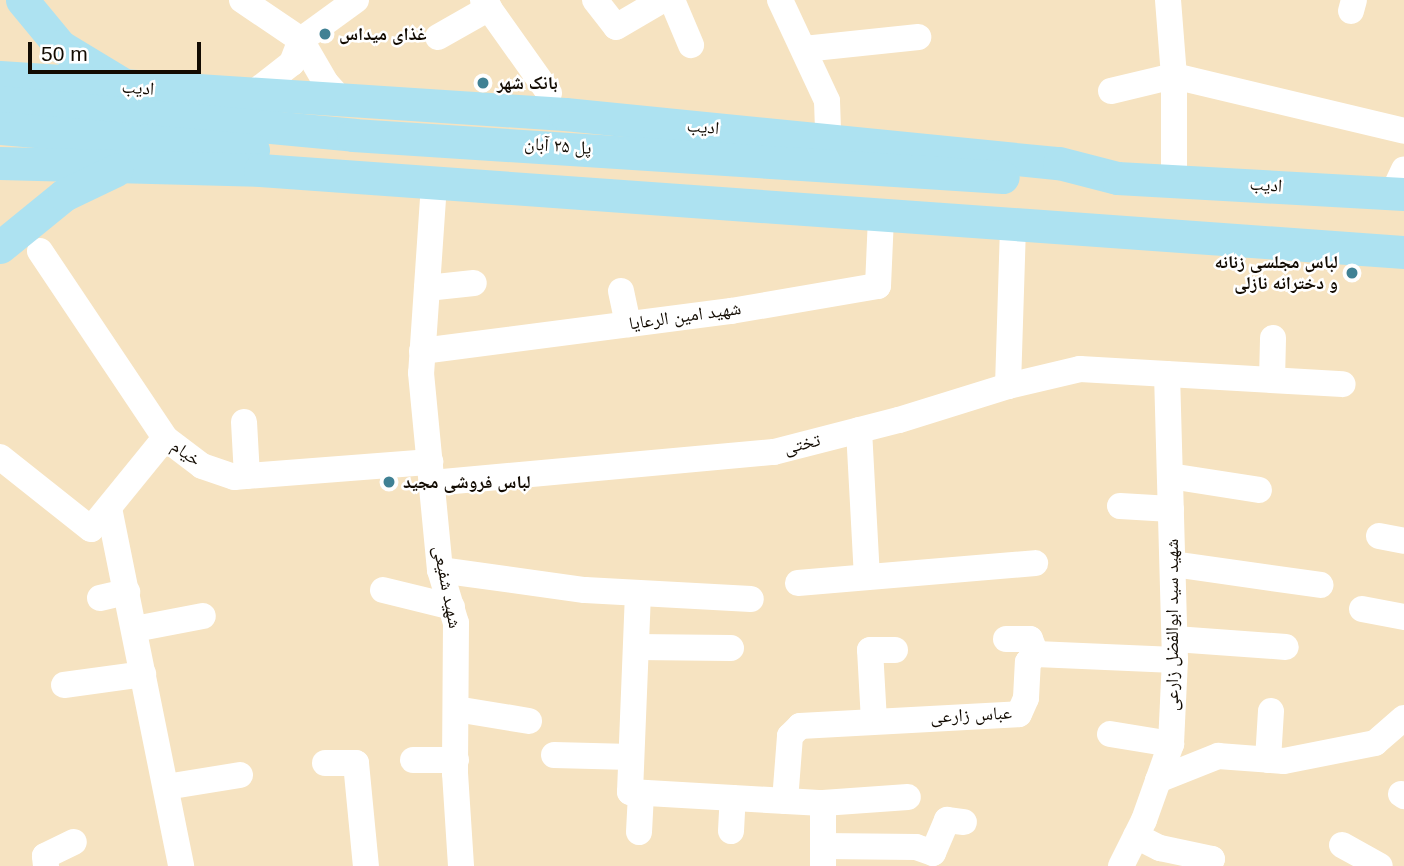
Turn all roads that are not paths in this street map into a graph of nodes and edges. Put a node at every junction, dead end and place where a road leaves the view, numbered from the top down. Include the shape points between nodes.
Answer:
1 (22, 0) edge
2 (242, 0) edge
3 (356, 0) edge
4 (596, 0) edge
5 (662, 0) edge
6 (672, 0) edge
7 (780, 0) edge
8 (1168, 0) edge
9 (486, 4) edge
10 (438, 37) dead end
11 (918, 37) dead end
12 (301, 40) junction
13 (691, 46) dead end
14 (804, 49) junction
15 (1174, 76) junction
16 (0, 77) edge
17 (129, 88) junction
18 (1111, 91) dead end
19 (549, 93) dead end
20 (251, 94) junction
21 (0, 102) edge
22 (344, 103) junction
23 (0, 128) edge
24 (1404, 131) edge
25 (828, 139) junction
26 (0, 163) edge
27 (125, 167) junction
28 (260, 170) junction
29 (1117, 178) junction
30 (1174, 179) junction
31 (435, 184) junction
32 (1400, 185) edge
33 (881, 217) junction
34 (1013, 227) junction
35 (1104, 233) junction
36 (0, 247) edge
37 (40, 251) dead end
38 (1404, 252) edge
39 (474, 283) dead end
40 (427, 288) junction
41 (621, 291) dead end
42 (628, 324) junction
43 (1273, 338) dead end
44 (422, 351) junction
45 (1167, 374) junction
46 (1272, 380) junction
47 (1343, 384) dead end
48 (1008, 386) junction
49 (244, 422) dead end
50 (859, 430) junction
51 (164, 438) junction
52 (0, 457) edge
53 (431, 473) junction
54 (247, 476) junction
55 (1170, 477) junction
56 (1259, 490) dead end
57 (1120, 506) dead end
58 (109, 508) junction
59 (1171, 509) junction
60 (1035, 563) dead end
61 (1173, 564) junction
62 (440, 570) junction
63 (867, 577) junction
64 (798, 583) dead end
65 (1321, 585) dead end
66 (383, 590) dead end
67 (127, 592) junction
68 (638, 593) junction
69 (100, 598) dead end
70 (751, 599) dead end
71 (452, 607) junction
72 (1362, 609) dead end
73 (203, 616) dead end
74 (1404, 617) edge
75 (135, 629) junction
76 (1006, 639) dead end
77 (636, 647) junction
78 (1286, 647) dead end
79 (731, 648) dead end
80 (1175, 649) junction
81 (895, 650) dead end
82 (1036, 654) junction
83 (142, 674) junction
84 (64, 685) dead end
85 (456, 709) junction
86 (1271, 710) dead end
87 (1404, 718) edge
88 (874, 720) junction
89 (529, 721) dead end
90 (1110, 734) dead end
91 (1171, 744) junction
92 (554, 755) dead end
93 (631, 757) junction
94 (413, 760) dead end
95 (456, 760) junction
96 (1268, 760) junction
97 (325, 763) dead end
98 (240, 775) dead end
99 (1158, 779) junction
100 (166, 787) junction
101 (635, 792) junction
102 (908, 797) dead end
103 (733, 798) junction
104 (785, 801) junction
105 (823, 803) junction
106 (964, 822) dead end
107 (731, 831) dead end
108 (639, 832) dead end
109 (1136, 836) junction
110 (74, 842) dead end
111 (1342, 845) dead end
112 (823, 856) edge
113 (46, 866) edge
114 (181, 866) edge
115 (366, 866) edge
116 (461, 866) edge
117 (1121, 866) edge
118 (1209, 866) edge
119 (1380, 866) edge

1 - 17 main road via 60,46
2 - 12 street
3 - 12 street
4 - 5 street via 616,27
6 - 13 street
7 - 14 street
8 - 15 street
9 - 10 street
9 - 19 street
11 - 14 street
12 - 20 street via 292,63
12 - 22 street via 326,83
14 - 25 street via 827,101
15 - 18 street
15 - 24 street
15 - 30 street
16 - 17 main road, ادیب
17 - 20 main road, ادیب
20 - 22 main road, ادیب
20 - 28 main road via 220,127 226,150 236,161
21 - 29 main road, پل ۲۵ آبان via 353,135 917,174
22 - 25 main road, ادیب via 565,114
23 - 35 main road via 969,207 1067,220
25 - 29 main road, ادیب via 1059,163
26 - 27 main road
27 - 28 main road
27 - 36 main road via 64,194
28 - 31 main road
29 - 30 main road, ادیب
30 - 32 main road, ادیب
31 - 33 main road
31 - 40 street, شهید شفیعی
33 - 34 main road
33 - 42 street, شهید امین الرعایا via 878,286
34 - 35 main road
34 - 48 street
35 - 38 main road
37 - 51 street, خیام
39 - 40 street
40 - 44 street, شهید شفیعی
41 - 42 street
42 - 44 street, شهید امین الرعایا
43 - 46 street
44 - 53 street, شهید شفیعی
45 - 46 street, تختی
45 - 48 street, تختی via 1080,369
45 - 55 street, شهید سید ابوالفضل زارعی
46 - 47 street, تختی
48 - 50 street, تختی
49 - 54 street
50 - 53 street, تختی via 774,452
50 - 63 street
51 - 54 street, خیام via 202,466 234,477
51 - 58 street
52 - 58 street via 91,528
53 - 54 street, خیام
53 - 62 street, شهید شفیعی
55 - 56 street
55 - 59 street, شهید سید ابوالفضل زارعی
57 - 59 street
58 - 67 street
59 - 61 street, شهید سید ابوالفضل زارعی
60 - 63 street
61 - 65 street
61 - 80 street, شهید سید ابوالفضل زارعی
62 - 68 street
62 - 71 street, شهید شفیعی
63 - 64 street
66 - 71 street
67 - 69 street
67 - 75 street
68 - 70 street
68 - 77 street
71 - 85 street, شهید شفیعی
72 - 74 street
73 - 75 street
75 - 83 street
76 - 82 street via 1030,639
77 - 79 street
77 - 93 street
78 - 80 street
80 - 82 street
80 - 91 street, شهید سید ابوالفضل زارعی
81 - 88 street via 870,650
82 - 88 street, عباس زارعی via 1028,662 1026,698 1019,714
83 - 84 street
83 - 100 street
85 - 89 street
85 - 95 street, شهید شفیعی
86 - 96 street
87 - 96 street via 1375,743
88 - 104 street, عباس زارعی via 800,726 790,736
90 - 91 street
91 - 99 street, شهید سید ابوالفضل زارعی
92 - 93 street
93 - 101 street
94 - 95 street
95 - 116 street, شهید شفیعی
96 - 99 street via 1218,756
97 - 115 street via 356,763
98 - 100 street
99 - 109 street, شهید سید ابوالفضل زارعی
100 - 114 street
101 - 103 street
101 - 108 street
102 - 105 street
103 - 104 street
103 - 107 street
104 - 105 street
105 - 112 street
106 - 112 street via 947,820 933,853 916,847
109 - 117 street, شهید سید ابوالفضل زارعی
109 - 118 street via 1160,848 1212,859
110 - 113 street via 45,856
111 - 119 street

